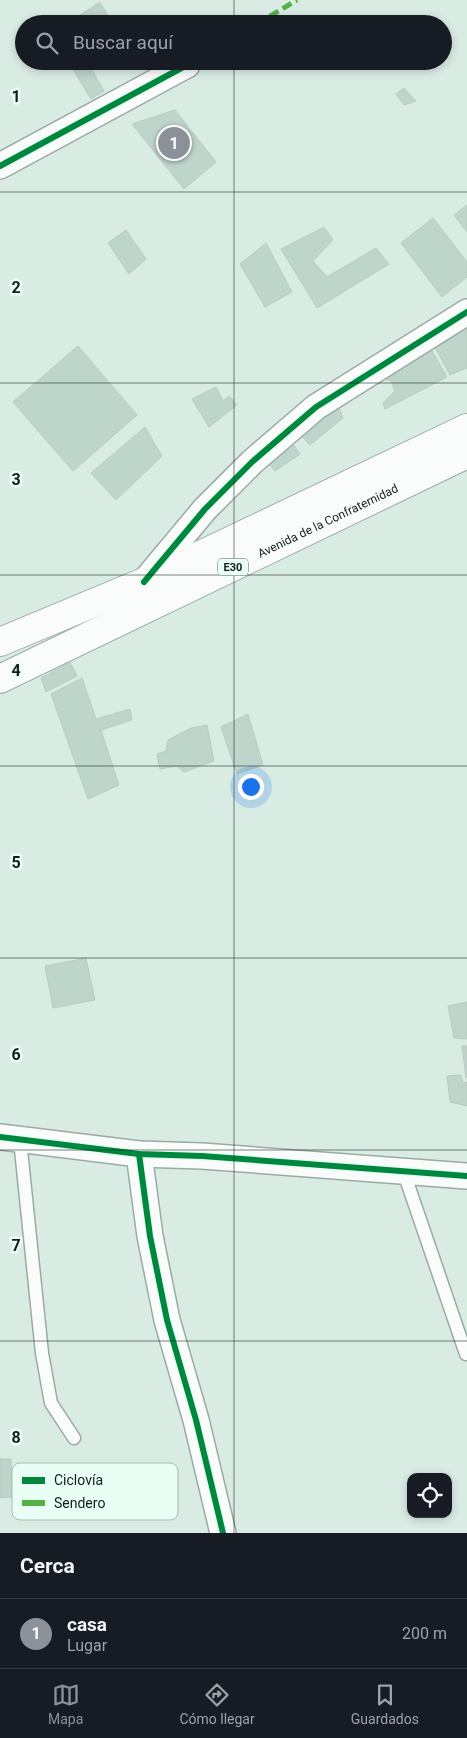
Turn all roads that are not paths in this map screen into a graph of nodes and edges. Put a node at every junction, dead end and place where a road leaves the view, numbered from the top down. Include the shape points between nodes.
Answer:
1 (178, 70) edge
2 (0, 166) edge
3 (467, 312) edge
4 (467, 428) edge
5 (467, 454) edge
6 (144, 582) junction
7 (0, 642) edge
8 (0, 680) edge
9 (10, 1139) edge
10 (140, 1154) junction
11 (403, 1170) junction
12 (467, 1176) edge
13 (466, 1354) edge
14 (74, 1438) dead end
15 (223, 1533) edge

1 - 2 street
3 - 6 street via 316,407 252,462 205,509
4 - 6 highway, Avenida de la Confraternidad / E30
5 - 8 highway, Avenida de la Confraternidad / E30
6 - 7 highway, Avenida de la Confraternidad / E30
9 - 10 street
9 - 14 lane via 51,1403
10 - 11 street
10 - 15 street via 150,1236 167,1320 196,1420
11 - 12 street
11 - 13 lane

